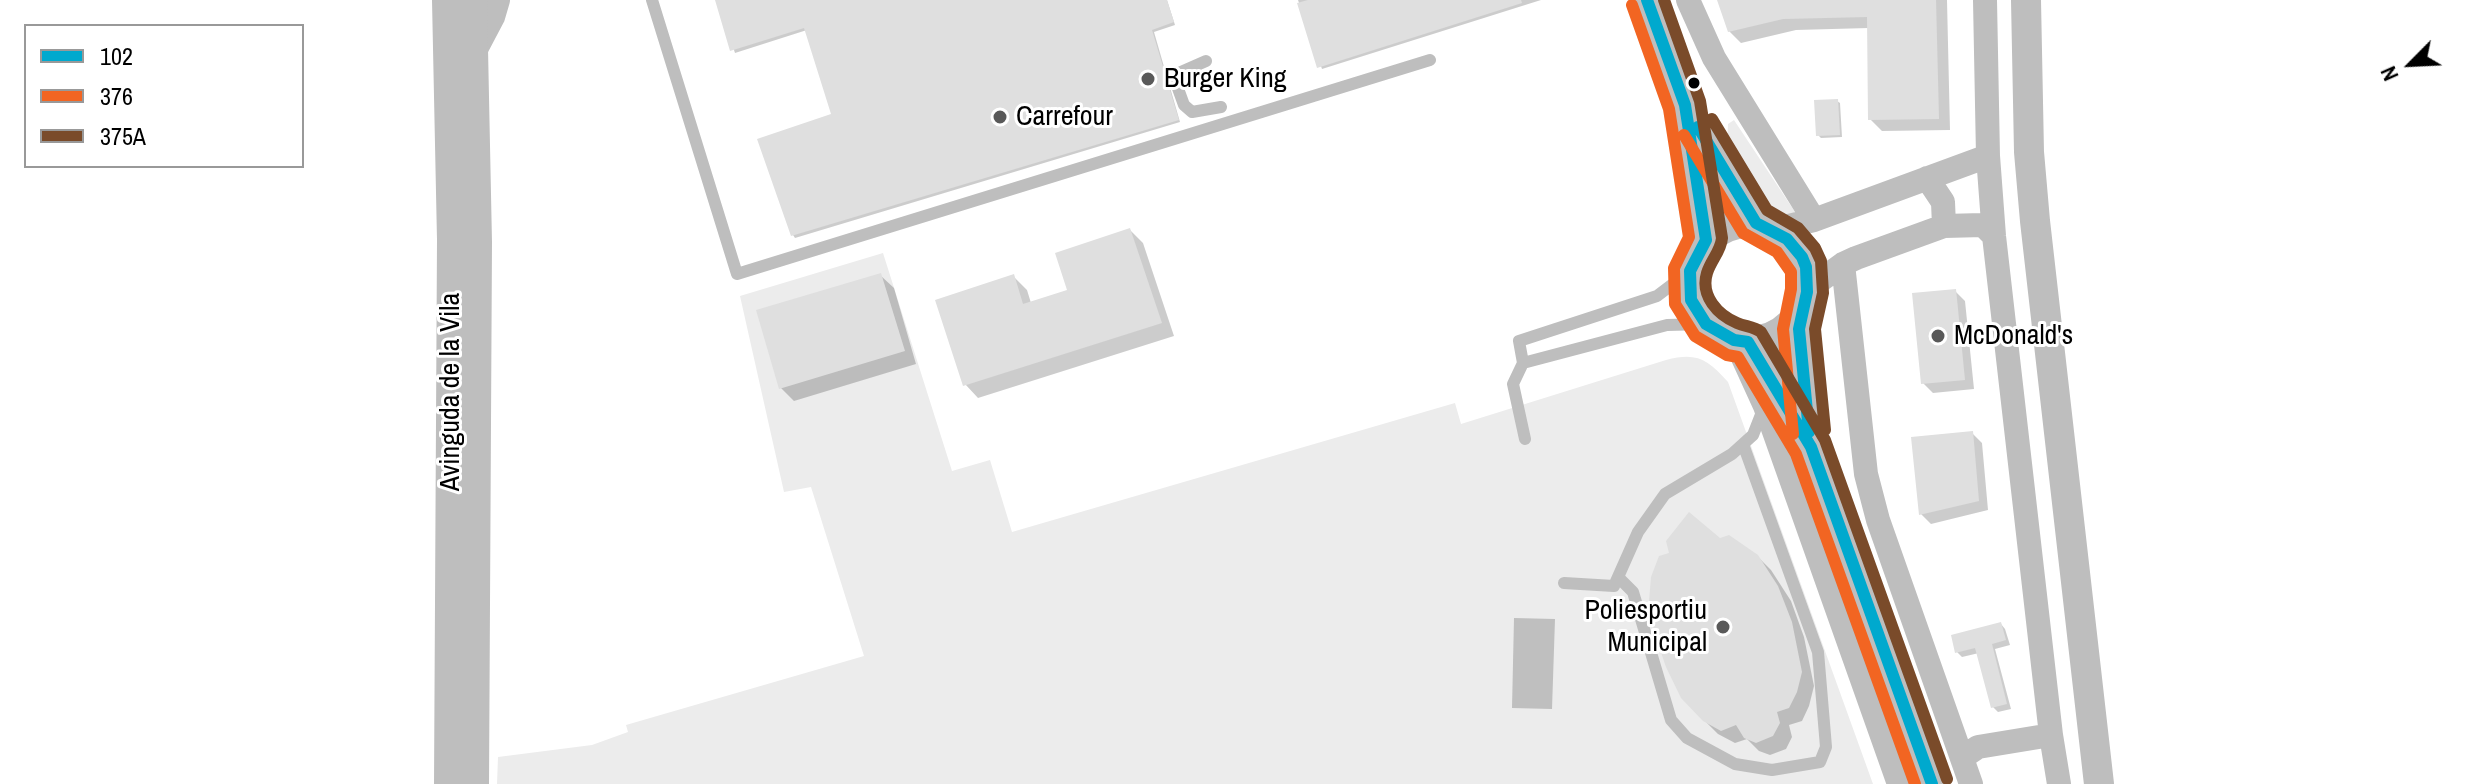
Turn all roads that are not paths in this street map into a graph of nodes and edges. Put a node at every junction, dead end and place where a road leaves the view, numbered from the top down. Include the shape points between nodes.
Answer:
1 (447, 0) edge
2 (472, 0) edge
3 (498, 0) edge
4 (652, 0) edge
5 (1647, 0) edge
6 (1688, 0) edge
7 (1985, 0) edge
8 (2026, 0) edge
9 (473, 55) junction
10 (1430, 60) dead end
11 (1206, 61) dead end
12 (1685, 105) junction
13 (1221, 107) dead end
14 (1988, 156) junction
15 (1927, 178) junction
16 (1814, 220) junction
17 (1766, 226) junction
18 (1944, 226) junction
19 (1994, 236) junction
20 (1706, 240) junction
21 (1843, 264) junction
22 (1690, 271) junction
23 (1804, 301) junction
24 (1706, 324) junction
25 (1741, 341) junction
26 (1523, 363) junction
27 (1765, 406) junction
28 (1753, 435) junction
29 (1525, 439) dead end
30 (1777, 441) junction
31 (1743, 444) junction
32 (1811, 447) junction
33 (1619, 578) junction
34 (1564, 583) dead end
35 (2051, 735) junction
36 (1963, 757) junction
37 (449, 784) edge
38 (474, 784) edge
39 (1899, 784) edge
40 (1932, 784) edge
41 (1971, 784) edge
42 (2059, 784) edge
43 (2099, 784) edge

1 - 37 street, Avinguda de la Vila via 452,240
2 - 9 street, Avinguda de la Vila
3 - 9 street, Avinguda de la Vila
4 - 10 lane via 737,274
5 - 12 street
6 - 16 street via 1714,58
7 - 14 street
8 - 43 street via 2035,221
9 - 38 street, Avinguda de la Vila
11 - 13 lane via 1181,72 1176,83 1192,112
12 - 17 street
12 - 20 street
14 - 15 street
14 - 19 street
15 - 16 street
15 - 18 street via 1943,202
16 - 17 street
17 - 20 street via 1729,226
17 - 23 street via 1796,246 1807,271
18 - 19 street via 1983,225
18 - 21 street
19 - 35 street
20 - 22 street
21 - 23 street
21 - 36 street via 1866,474
22 - 24 street via 1691,300
22 - 26 lane via 1657,296 1519,341
23 - 25 street via 1778,334
23 - 32 street via 1799,329
24 - 25 street
24 - 26 lane via 1667,325
25 - 27 street
25 - 32 street
26 - 29 lane via 1513,384
27 - 28 lane
27 - 30 street
28 - 30 lane
28 - 31 lane
30 - 39 street
31 - 33 lane via 1665,494 1638,532
31 - 33 lane via 1818,652 1826,747 1820,762 1772,770 1735,764 1687,738 1671,720 1633,592
32 - 40 street
33 - 34 lane via 1614,586
35 - 36 street via 1978,747
35 - 42 street
36 - 41 street

